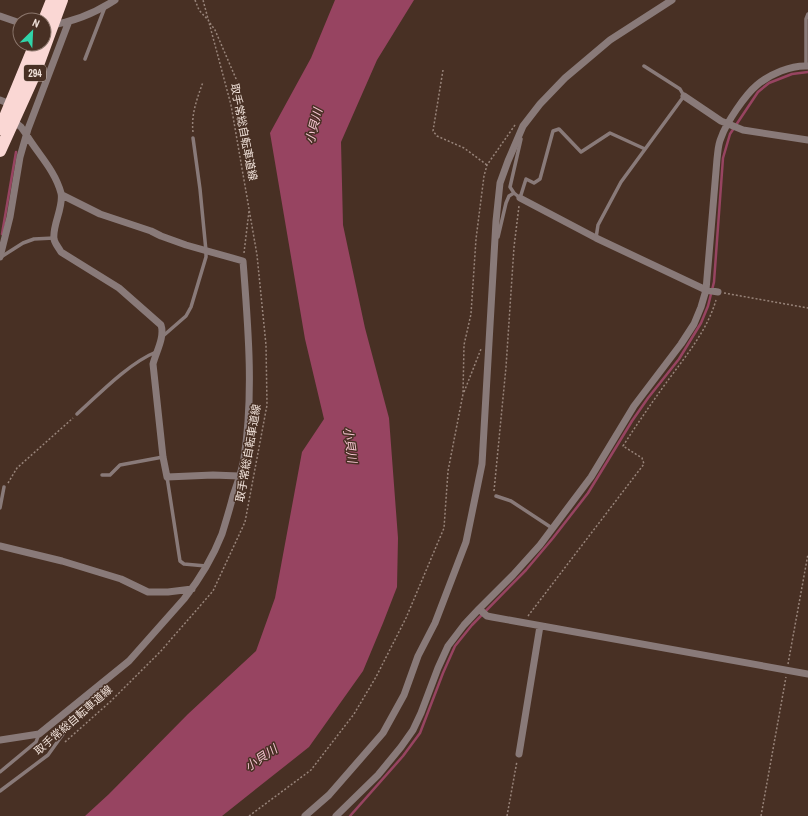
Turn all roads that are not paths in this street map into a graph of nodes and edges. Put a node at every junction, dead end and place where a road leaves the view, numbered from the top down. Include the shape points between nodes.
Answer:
1 (52, 0) edge
2 (62, 0) edge
3 (114, 0) edge
4 (672, 0) edge
5 (106, 6) junction
6 (49, 12) edge
7 (808, 14) edge
8 (52, 15) edge
9 (0, 16) edge
10 (12, 20) edge
11 (69, 21) junction
12 (52, 23) edge
13 (32, 52) edge
14 (40, 52) edge
15 (85, 59) dead end
16 (644, 66) dead end
17 (807, 66) edge
18 (684, 96) junction
19 (10, 104) edge
20 (10, 118) junction
21 (525, 124) junction
22 (732, 125) junction
23 (0, 129) edge
24 (26, 135) junction
25 (193, 138) road end
26 (808, 140) edge
27 (645, 149) junction
28 (0, 151) edge
29 (514, 193) junction
30 (62, 195) junction
31 (520, 198) junction
32 (54, 238) junction
33 (596, 238) junction
34 (206, 251) junction
35 (494, 256) junction
36 (0, 257) edge
37 (713, 291) junction
38 (162, 336) junction
39 (156, 352) junction
40 (77, 414) road end
41 (163, 457) junction
42 (102, 475) dead end
43 (239, 476) junction
44 (166, 477) junction
45 (4, 487) road end
46 (496, 496) road end
47 (0, 508) edge
48 (552, 528) junction
49 (0, 546) edge
50 (206, 566) junction
51 (192, 588) junction
52 (478, 609) junction
53 (540, 626) junction
54 (808, 674) edge
55 (90, 693) junction
56 (39, 734) junction
57 (0, 740) edge
58 (518, 754) road end
59 (0, 772) edge
60 (0, 791) edge
61 (305, 816) edge
62 (336, 816) edge

1 - 6 highway, 294
2 - 8 highway, 294
3 - 5 street
4 - 21 street via 587,58 540,104
5 - 11 street
5 - 15 lane
7 - 17 lane
9 - 10 street
11 - 12 street
11 - 24 street
13 - 19 highway, 294
14 - 19 highway, 294 via 34,76
16 - 18 lane via 680,90
17 - 22 street via 796,66 757,85
18 - 22 street via 721,121
18 - 27 lane
19 - 20 highway, 294
20 - 23 highway, 294
20 - 24 street
20 - 28 highway, 294
21 - 29 lane via 510,187
21 - 35 street via 500,183
22 - 26 street via 743,130
22 - 37 street via 720,138 717,159
24 - 30 street via 55,178
24 - 36 street
25 - 34 lane
27 - 31 lane via 610,133 581,152 559,130 553,131 540,179 534,183 526,179
27 - 33 lane via 621,182 598,225
29 - 31 lane
29 - 35 lane via 509,196 506,203
30 - 32 street
30 - 34 street via 100,214
31 - 33 street
32 - 36 lane via 34,239
32 - 38 street via 61,252 119,288 156,319 161,325
33 - 37 street
34 - 38 lane via 191,307 186,316
34 - 43 street via 243,261 249,385 247,436
35 - 61 street via 482,464 466,542 404,695 382,733 329,795
37 - 48 street via 701,307 681,344 634,406 591,477
38 - 39 street
39 - 40 lane via 130,368
39 - 41 street via 154,364
41 - 42 lane via 120,465 110,475
41 - 44 street
43 - 44 street
43 - 50 street via 222,534
44 - 50 lane via 180,561 184,564
45 - 47 lane
46 - 48 lane via 511,501
48 - 52 street via 512,575
49 - 51 street via 121,579 148,592
50 - 51 street
51 - 55 street via 129,661
52 - 53 street via 487,616
52 - 62 street via 448,646 426,704 402,747 378,775
53 - 54 street
53 - 58 street
55 - 56 street
55 - 60 lane, 取手常総自転車道線 via 48,755
56 - 57 street
56 - 59 lane via 36,742

